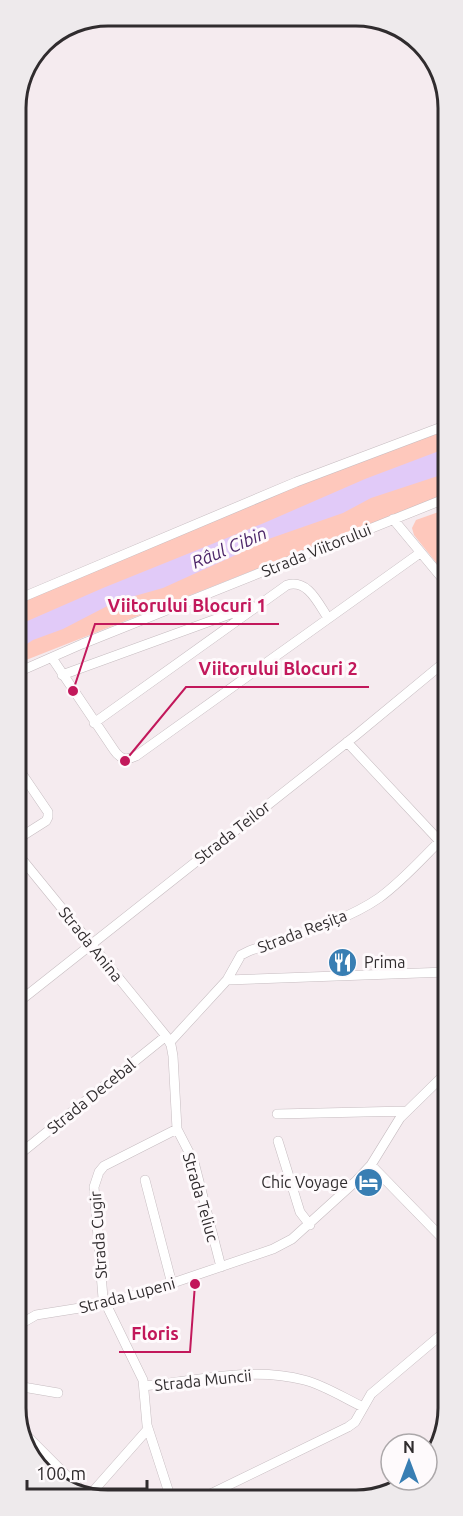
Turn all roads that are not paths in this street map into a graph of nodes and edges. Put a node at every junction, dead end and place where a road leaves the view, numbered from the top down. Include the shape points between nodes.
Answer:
1 (438, 428) edge
2 (438, 502) edge
3 (393, 519) junction
4 (420, 553) junction
5 (438, 573) edge
6 (26, 596) edge
7 (263, 602) junction
8 (328, 618) junction
9 (52, 658) junction
10 (438, 668) edge
11 (26, 669) edge
12 (62, 675) junction
13 (94, 723) junction
14 (347, 742) junction
15 (26, 780) edge
16 (437, 831) edge
17 (26, 833) edge
18 (437, 843) edge
19 (26, 864) edge
20 (91, 944) junction
21 (437, 972) edge
22 (227, 980) junction
23 (26, 996) edge
24 (168, 1039) junction
25 (437, 1082) edge
26 (407, 1111) junction
27 (277, 1114) dead end
28 (177, 1129) junction
29 (278, 1141) dead end
30 (26, 1149) edge
31 (371, 1164) junction
32 (145, 1180) dead end
33 (310, 1225) junction
34 (437, 1233) edge
35 (220, 1267) junction
36 (172, 1284) junction
37 (105, 1304) junction
38 (26, 1321) edge
39 (437, 1338) edge
40 (144, 1386) junction
41 (26, 1388) edge
42 (58, 1393) dead end
43 (363, 1407) junction
44 (148, 1429) junction
45 (33, 1442) edge
46 (74, 1483) edge
47 (96, 1489) edge
48 (168, 1490) edge
49 (218, 1490) edge

1 - 6 street via 296,482
2 - 3 street, Strada Viitorului
3 - 4 street
3 - 9 street, Strada Viitorului
4 - 5 street
4 - 8 street
7 - 8 street, Strada Viitorului via 287,585 300,584
7 - 12 street
7 - 13 street, Strada Viitorului
8 - 13 street via 132,758 121,758
9 - 11 street, Strada Viitorului
9 - 12 street
10 - 14 street, Strada Teilor
12 - 13 street
14 - 16 street
14 - 20 street, Strada Teilor
15 - 17 street via 48,812 42,823
18 - 22 street, Strada Reșița via 378,898 322,925 249,951 238,960
19 - 20 street, Strada Anina
20 - 23 street, Strada Teilor
20 - 24 street, Strada Anina
21 - 22 street
22 - 24 street, Strada Reșița
24 - 28 street via 173,1056
24 - 30 street, Strada Decebal
25 - 26 street, Strada Lupeni
26 - 27 street
26 - 31 street, Strada Lupeni
28 - 35 street, Strada Teliuc via 194,1162
28 - 37 street, Strada Cugir via 104,1166 95,1179
29 - 33 street via 300,1212
31 - 33 street, Strada Lupeni
31 - 34 street
32 - 36 street
33 - 35 street, Strada Lupeni via 283,1244
35 - 36 street, Strada Lupeni
36 - 37 street, Strada Lupeni
37 - 38 street, Strada Lupeni via 36,1315
37 - 40 street
39 - 43 street via 371,1394
40 - 43 street, Strada Muncii via 227,1375 285,1376 308,1380
40 - 44 street
41 - 42 street
43 - 49 street via 348,1427
44 - 47 street
44 - 48 street
45 - 46 street

